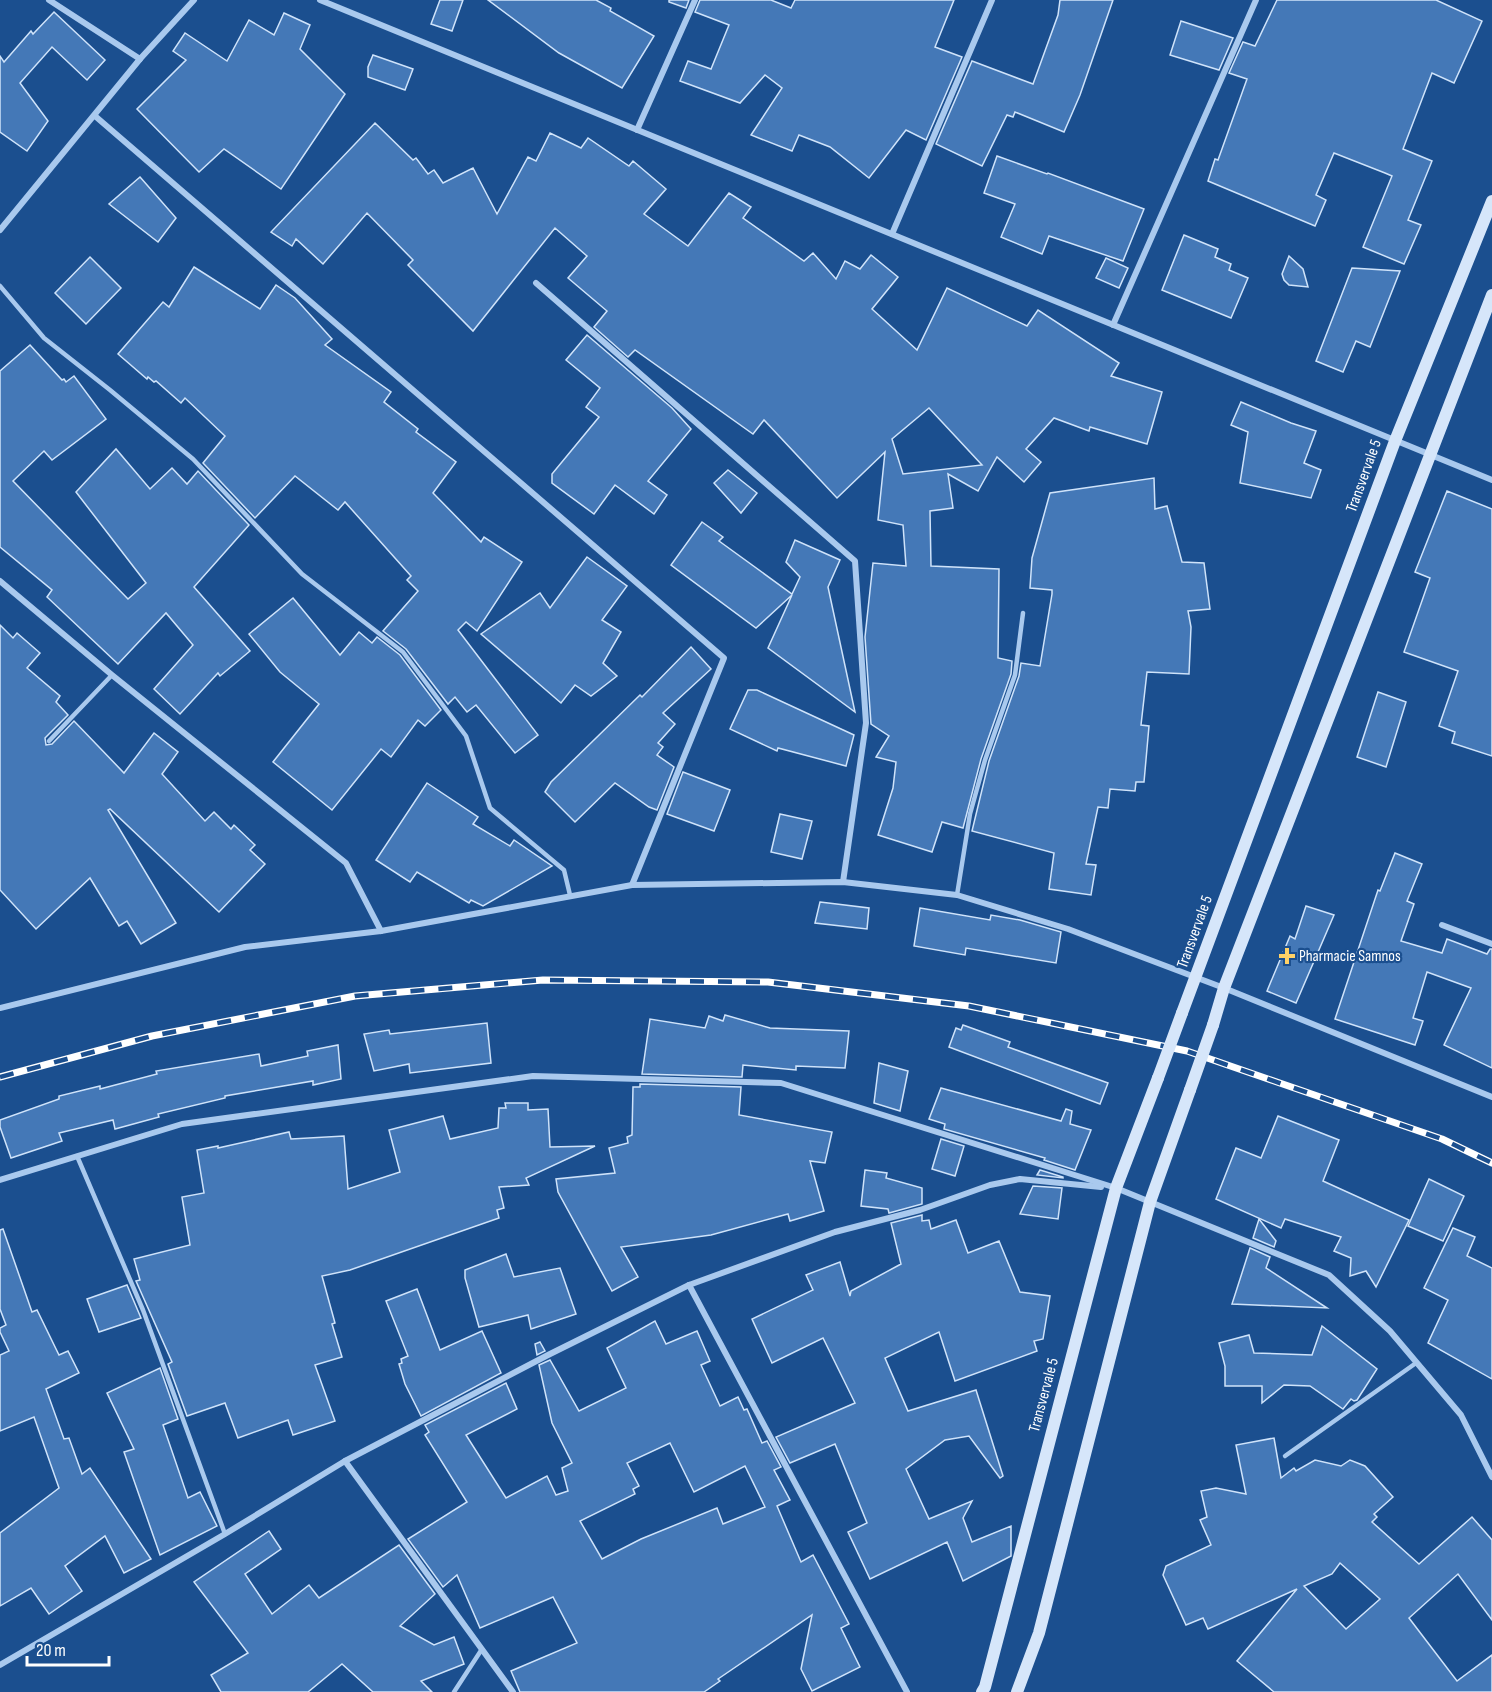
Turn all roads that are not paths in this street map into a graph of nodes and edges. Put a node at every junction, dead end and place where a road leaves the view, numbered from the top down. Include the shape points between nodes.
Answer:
1 (50, 0) edge
2 (194, 0) edge
3 (320, 0) edge
4 (695, 0) edge
5 (992, 0) edge
6 (1256, 0) edge
7 (140, 59) junction
8 (95, 116) junction
9 (637, 130) junction
10 (1492, 201) edge
11 (0, 230) edge
12 (892, 234) junction
13 (536, 283) dead end
14 (0, 286) edge
15 (1492, 295) edge
16 (1113, 325) junction
17 (1395, 441) junction
18 (1430, 455) junction
19 (1492, 480) edge
20 (0, 581) edge
21 (1023, 613) dead end
22 (112, 675) junction
23 (49, 741) dead end
24 (843, 882) junction
25 (632, 885) junction
26 (957, 895) junction
27 (570, 896) junction
28 (1442, 925) dead end
29 (381, 931) junction
30 (1492, 944) edge
31 (1196, 977) junction
32 (1224, 988) junction
33 (0, 1008) edge
34 (1492, 1097) edge
35 (77, 1156) junction
36 (0, 1180) edge
37 (1116, 1188) junction
38 (1150, 1202) junction
39 (689, 1285) junction
40 (1416, 1363) junction
41 (1285, 1456) dead end
42 (345, 1461) junction
43 (1492, 1477) edge
44 (225, 1534) junction
45 (482, 1649) junction
46 (0, 1665) edge
47 (454, 1692) edge
48 (513, 1692) edge
49 (906, 1692) edge
50 (982, 1692) edge
51 (1017, 1692) edge

1 - 7 street
2 - 7 street
3 - 9 street
4 - 9 street
5 - 12 street
6 - 16 street
7 - 8 street
8 - 11 street
8 - 25 street via 724,658
9 - 12 street
10 - 17 main road, Transvervale 5
12 - 16 street
13 - 24 street via 855,561 866,723
14 - 27 lane via 44,338 193,459 302,574 403,652 465,736 490,808 564,870
15 - 18 main road
16 - 17 street
17 - 18 street
17 - 31 main road, Transvervale 5
18 - 19 street
18 - 32 main road
20 - 22 street
21 - 26 lane via 1015,675 970,814
22 - 23 lane
22 - 29 street via 346,863
24 - 25 street
24 - 26 street
25 - 27 street
26 - 31 street via 1068,929
27 - 29 street
28 - 30 street
29 - 33 street via 245,947
31 - 32 street
31 - 37 main road, Transvervale 5, bridge
32 - 34 street
32 - 38 main road, bridge
35 - 36 street
35 - 37 street via 182,1124 533,1076 781,1083
35 - 44 lane via 142,1310
37 - 38 street
37 - 39 street via 1020,1179 990,1185 920,1210 835,1232
37 - 50 main road, Transvervale 5
38 - 40 street via 1329,1275 1390,1331
38 - 51 main road via 1039,1633
39 - 42 street
39 - 49 street
40 - 41 lane
40 - 43 street via 1461,1415
42 - 44 street
42 - 45 street
44 - 46 street
45 - 47 lane
45 - 48 street

